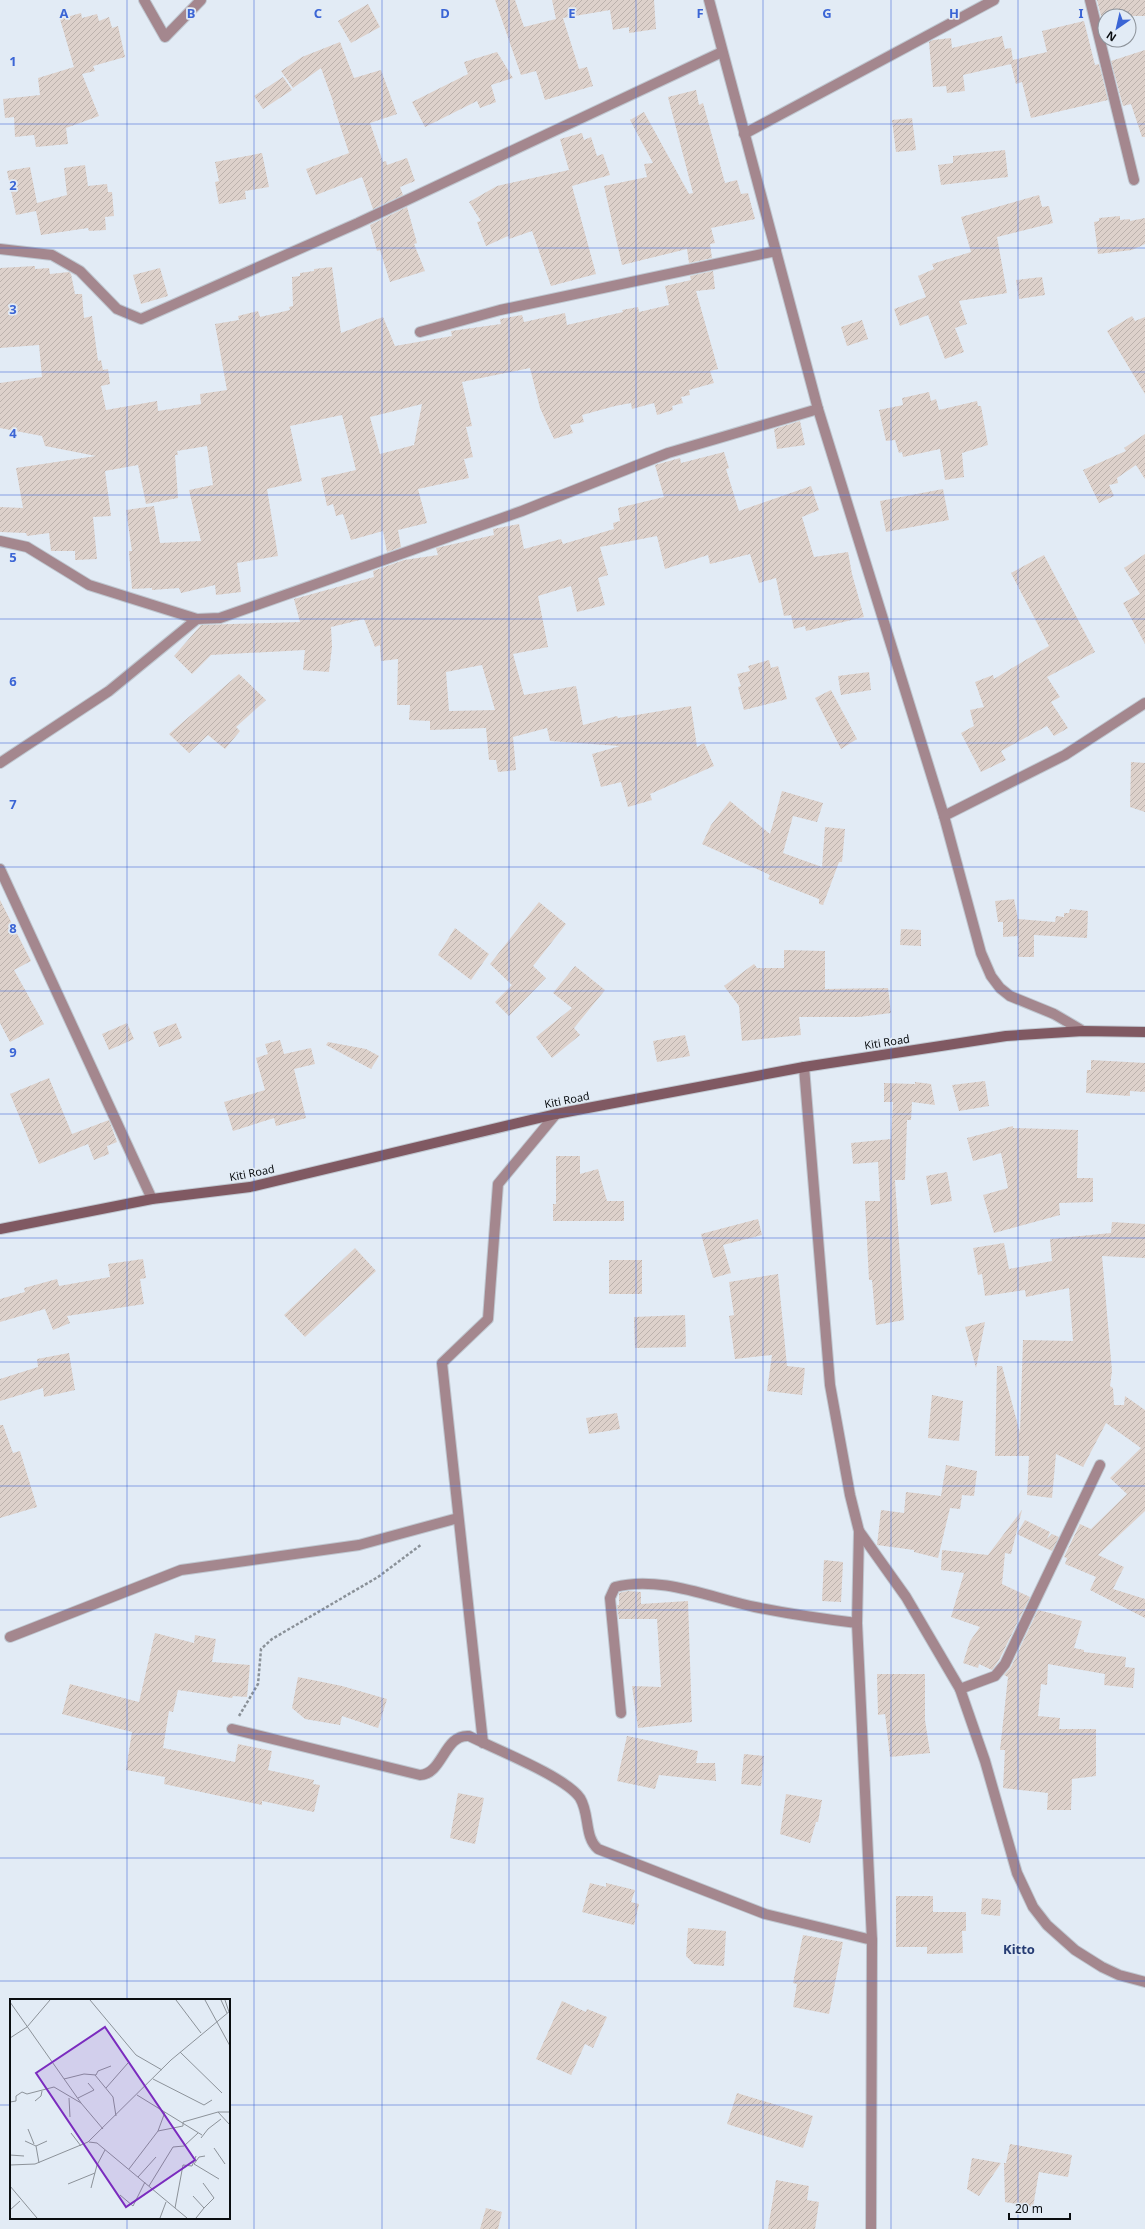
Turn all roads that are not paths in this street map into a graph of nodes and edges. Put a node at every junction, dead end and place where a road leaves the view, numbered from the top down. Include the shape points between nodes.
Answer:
1 (144, 0) edge
2 (201, 0) edge
3 (709, 0) edge
4 (994, 0) edge
5 (1090, 0) edge
6 (722, 52) junction
7 (744, 134) junction
8 (1134, 180) dead end
9 (0, 249) edge
10 (776, 251) junction
11 (420, 332) dead end
12 (818, 408) junction
13 (0, 541) edge
14 (197, 619) junction
15 (1145, 704) edge
16 (0, 763) edge
17 (944, 816) junction
18 (0, 869) edge
19 (1083, 1030) junction
20 (1145, 1032) edge
21 (804, 1067) junction
22 (556, 1114) junction
23 (152, 1199) junction
24 (0, 1229) edge
25 (1100, 1465) dead end
26 (458, 1518) junction
27 (859, 1531) junction
28 (857, 1624) junction
29 (10, 1637) dead end
30 (960, 1689) junction
31 (621, 1713) dead end
32 (232, 1729) road end
33 (484, 1743) junction
34 (872, 1940) junction
35 (1145, 1982) edge
36 (870, 2229) edge

1 - 2 street via 165,37
3 - 6 street
4 - 7 street
5 - 8 street
6 - 7 street
6 - 9 street via 365,220 141,319 117,309 80,271 52,255
7 - 10 street
10 - 11 street via 500,310
10 - 12 street
12 - 14 street via 668,453 522,510 235,613 220,618
12 - 17 street
13 - 14 street via 27,547 89,585
14 - 16 street via 109,691
15 - 17 street via 1065,755
17 - 19 street via 981,953 991,976 1010,996 1054,1014
18 - 23 street
19 - 20 street, Kiti Road
19 - 21 street, Kiti Road via 998,1037
21 - 22 street, Kiti Road
21 - 27 street via 830,1385
22 - 23 street, Kiti Road via 250,1186
22 - 26 street via 498,1184 488,1319 442,1363
23 - 24 street, Kiti Road
25 - 30 street via 1005,1664 995,1676
26 - 29 street via 359,1545 180,1570
26 - 33 street
27 - 28 street
27 - 30 street via 906,1597
28 - 31 street via 796,1616 679,1588 632,1583 615,1587 610,1598
28 - 34 street
30 - 35 street via 985,1760 1017,1873 1033,1908 1047,1925 1075,1950 1119,1975
32 - 33 street via 420,1775 431,1771 459,1738 469,1736
33 - 34 street via 557,1779 576,1792 585,1809 592,1840 598,1849 765,1914
34 - 36 street

